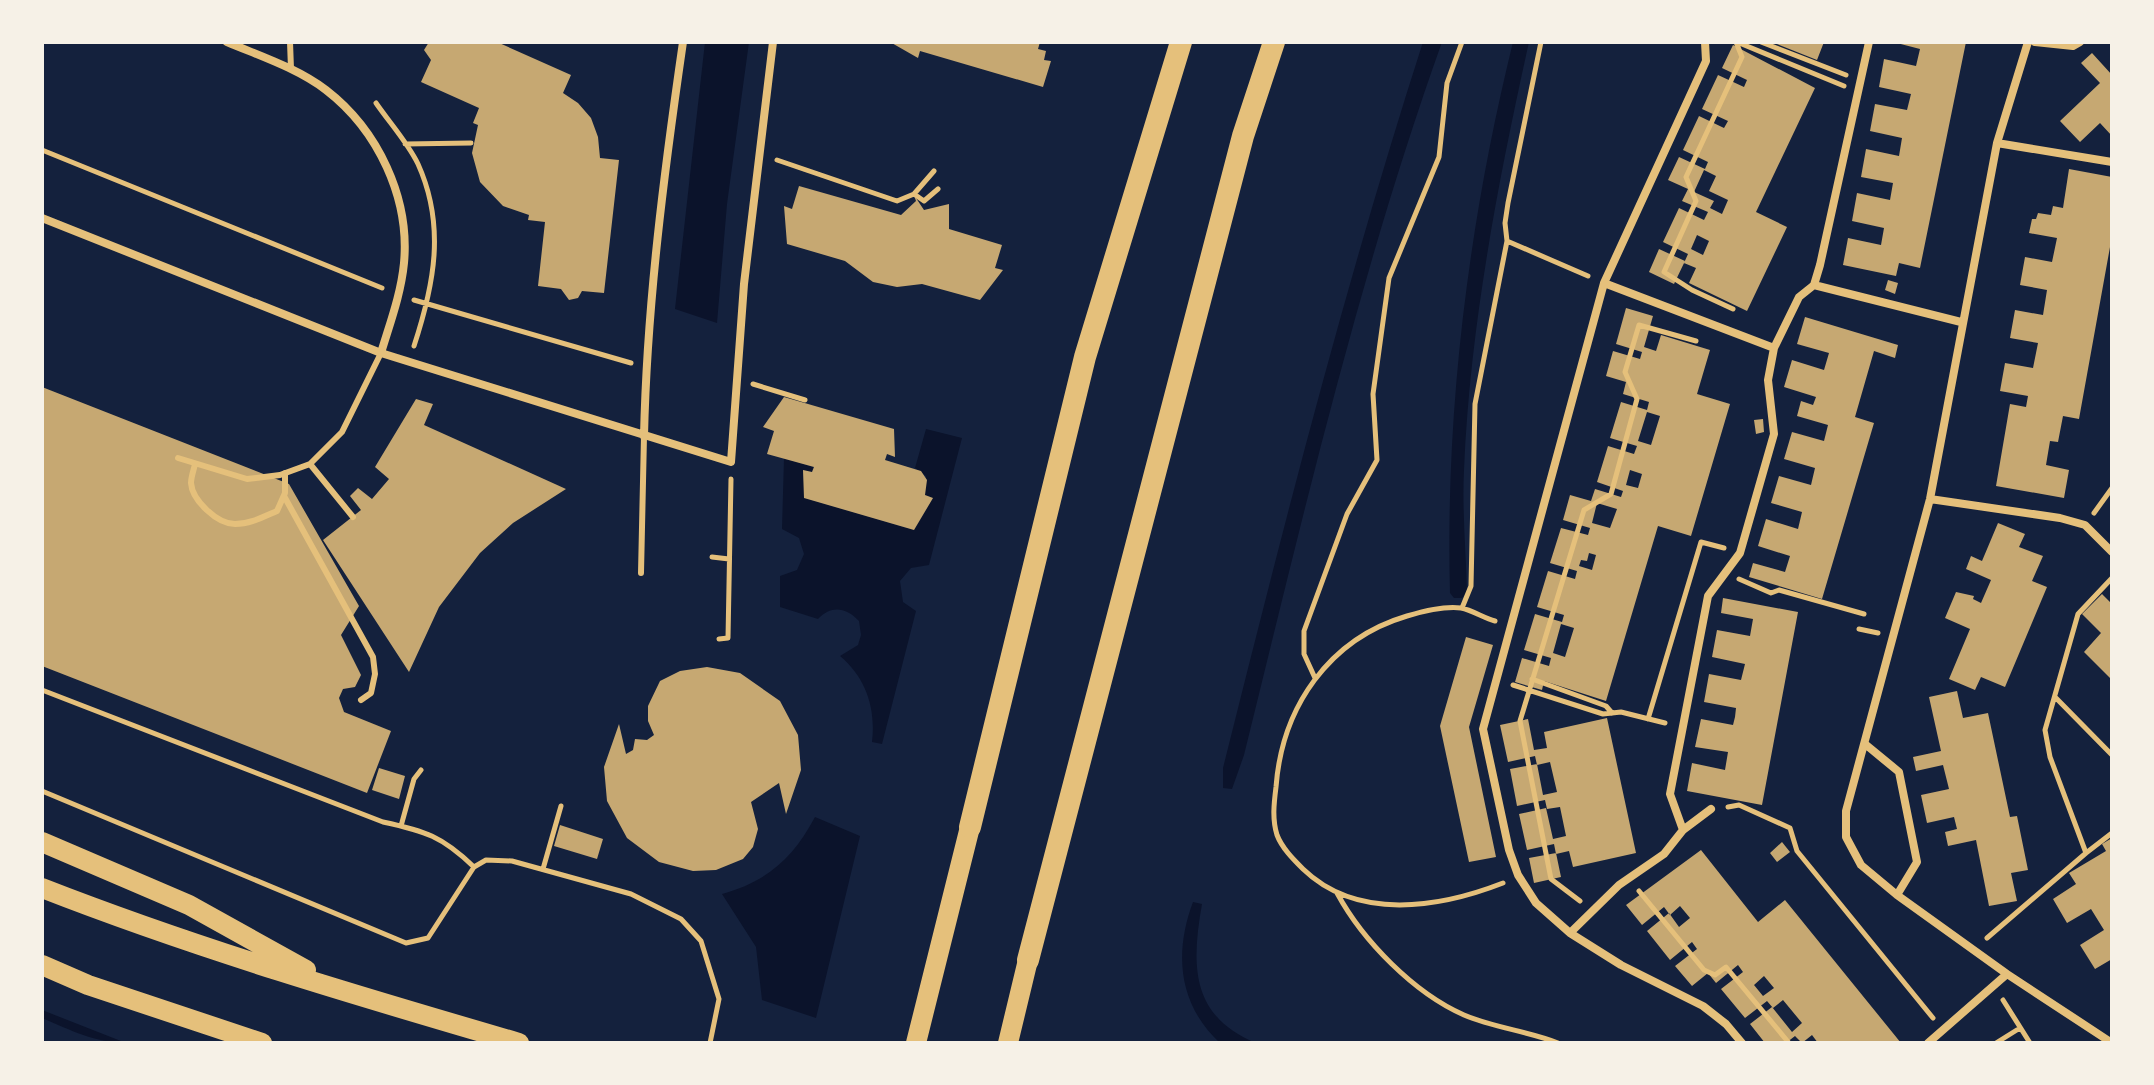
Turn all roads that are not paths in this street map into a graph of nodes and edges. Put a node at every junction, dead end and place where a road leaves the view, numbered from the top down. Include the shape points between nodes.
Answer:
1 (227, 42) edge
2 (290, 42) edge
3 (683, 42) edge
4 (773, 42) edge
5 (1181, 42) edge
6 (1274, 42) edge
7 (1705, 42) edge
8 (1869, 42) edge
9 (2028, 42) edge
10 (2035, 42) edge
11 (2080, 42) edge
12 (291, 69) junction
13 (1997, 143) junction
14 (2112, 162) edge
15 (42, 218) edge
16 (1604, 283) junction
17 (1814, 285) junction
18 (1961, 322) junction
19 (1774, 348) junction
20 (381, 353) junction
21 (644, 436) junction
22 (178, 458) dead end
23 (195, 464) junction
24 (310, 464) junction
25 (285, 473) junction
26 (284, 496) junction
27 (1930, 499) junction
28 (353, 517) dead end
29 (2112, 552) edge
30 (641, 573) dead end
31 (361, 700) dead end
32 (1865, 744) junction
33 (1711, 809) road end
34 (970, 827) joint
35 (1683, 830) junction
36 (42, 842) edge
37 (42, 888) edge
38 (1897, 895) junction
39 (1570, 933) junction
40 (1028, 960) joint
41 (42, 965) edge
42 (2007, 974) junction
43 (348, 993) junction
44 (262, 1043) edge
45 (519, 1043) edge
46 (916, 1043) edge
47 (1008, 1043) edge
48 (1742, 1043) edge
49 (1928, 1043) edge
50 (2112, 1043) edge

1 - 12 street
2 - 12 lane
3 - 21 street via 661,191
4 - 21 street via 742,302 731,462
5 - 34 highway via 1085,357
6 - 40 highway via 1243,136
7 - 16 street via 1706,61
8 - 17 street
9 - 13 street
10 - 11 street
12 - 20 street via 326,90 356,118 378,150 402,212 405,240 399,294
13 - 14 street
13 - 18 street
15 - 20 street
16 - 19 street
16 - 39 street via 1483,729 1518,875 1536,903
17 - 18 street
17 - 19 street via 1799,297
18 - 27 street
19 - 35 street via 1768,380 1774,434 1740,553 1708,596 1670,794
20 - 21 street
20 - 24 lane via 342,432
21 - 30 lane
22 - 23 lane
23 - 25 lane via 247,479
23 - 26 lane via 191,483 199,501 231,524 253,522 277,511
24 - 25 lane
24 - 28 lane
25 - 26 lane
26 - 31 lane via 373,657 371,693
27 - 29 street via 2085,525
27 - 32 street
32 - 38 street via 1846,811 1846,837 1861,865
32 - 38 street via 1899,772 1917,862
33 - 35 street
34 - 46 main road
35 - 39 street via 1664,854 1619,885
36 - 43 main road via 189,905
37 - 43 main road
38 - 42 street
39 - 48 street via 1703,1006
40 - 47 main road
41 - 44 main road
42 - 49 street
42 - 50 street
43 - 45 main road

